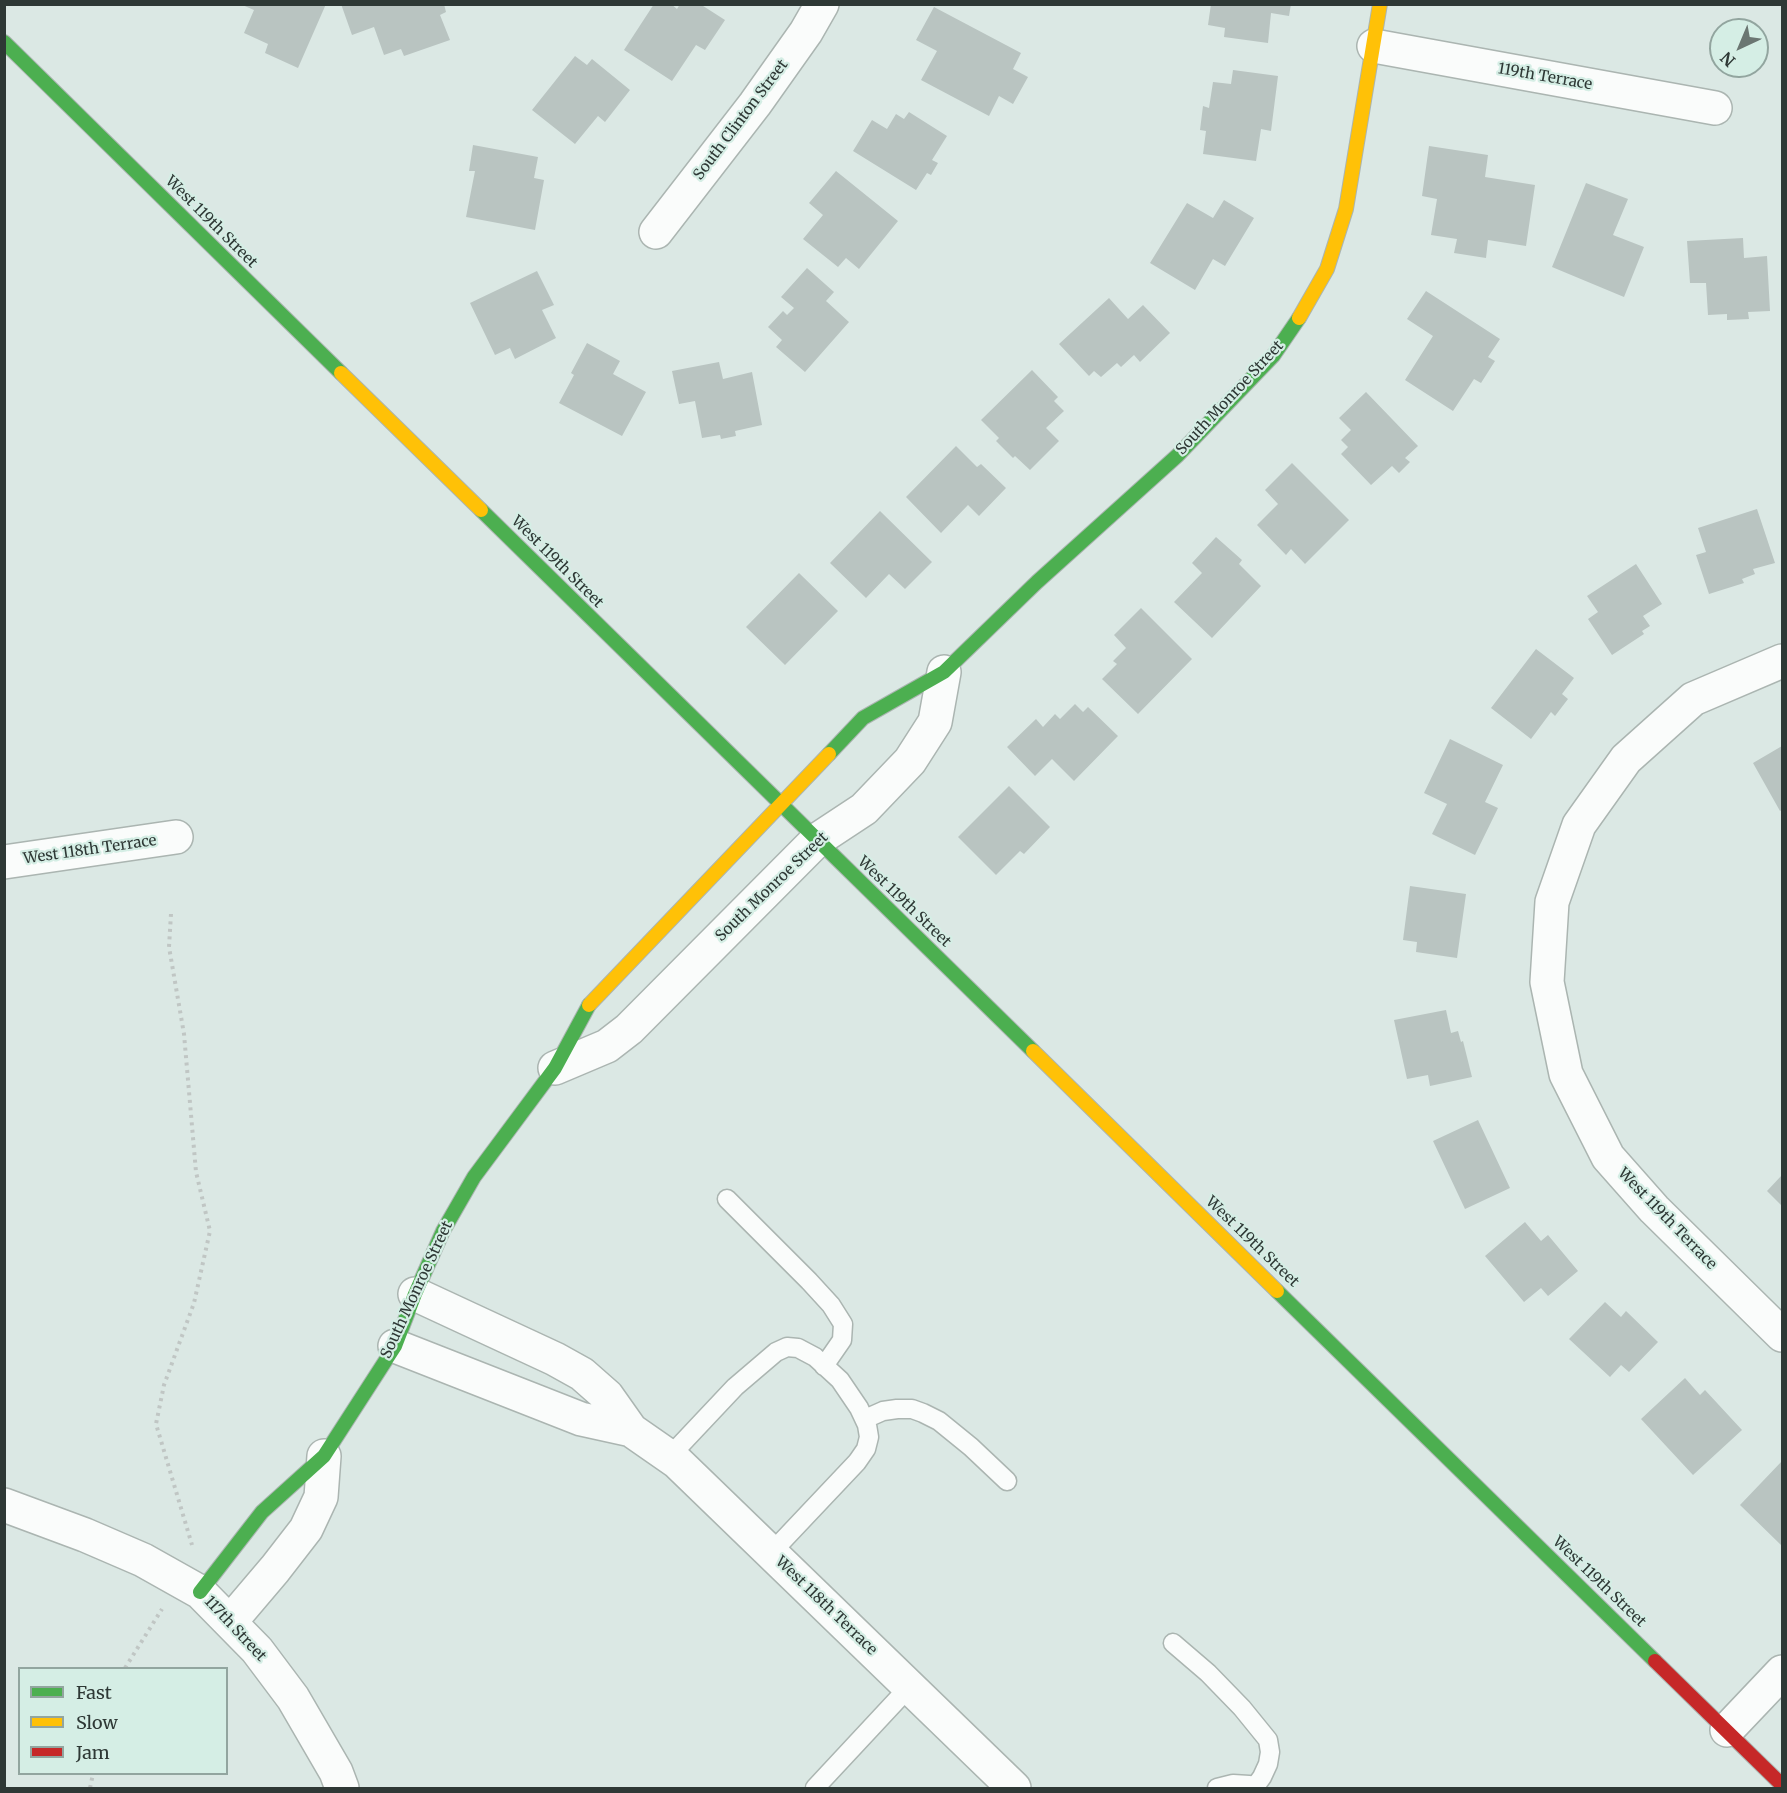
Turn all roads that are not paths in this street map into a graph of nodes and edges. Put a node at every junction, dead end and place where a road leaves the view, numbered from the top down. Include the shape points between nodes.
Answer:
1 (822, 4) edge
2 (1380, 4) edge
3 (4, 42) edge
4 (1374, 46) junction
5 (1715, 108) dead end
6 (656, 232) dead end
7 (1782, 661) edge
8 (944, 672) junction
9 (780, 804) junction
10 (176, 837) dead end
11 (817, 840) junction
12 (4, 862) edge
13 (555, 1068) junction
14 (728, 1199) dead end
15 (415, 1294) junction
16 (1782, 1335) edge
17 (394, 1346) junction
18 (824, 1366) junction
19 (865, 1419) junction
20 (631, 1430) junction
21 (324, 1456) junction
22 (670, 1456) junction
23 (1007, 1481) dead end
24 (4, 1505) edge
25 (771, 1553) junction
26 (189, 1586) junction
27 (230, 1622) junction
28 (1173, 1643) dead end
29 (1782, 1672) edge
30 (909, 1686) junction
31 (1727, 1730) junction
32 (1782, 1785) edge
33 (342, 1788) edge
34 (815, 1788) edge
35 (1012, 1788) edge
36 (1217, 1788) edge
37 (1255, 1788) edge

1 - 6 street, South Clinton Street via 755,104
2 - 4 main road, South Monroe Street
3 - 9 main road, West 119th Street
4 - 5 street, 119th Terrace
4 - 8 main road, South Monroe Street via 1346,209 1327,269 1300,317 1272,356 1178,455
7 - 16 street, West 119th Terrace via 1694,699 1626,759 1579,825 1552,902 1547,982 1566,1074 1608,1157 1654,1209
8 - 9 main road, South Monroe Street via 863,718
8 - 11 street, South Monroe Street via 935,722 910,761 864,809
9 - 11 main road, West 119th Street
9 - 13 main road, South Monroe Street via 586,1008
10 - 12 street, West 118th Terrace
11 - 13 street, South Monroe Street via 629,1029 607,1046
11 - 31 main road, West 119th Street
13 - 15 main road, South Monroe Street via 474,1177 442,1232
14 - 18 lane via 809,1281 843,1324 842,1340
15 - 17 main road, South Monroe Street
15 - 20 street, West 118th Terrace via 582,1374 607,1396
17 - 20 street, West 118th Terrace via 581,1419
17 - 21 main road, South Monroe Street
18 - 19 lane via 840,1380
18 - 22 lane via 798,1348 776,1352 735,1388
19 - 23 lane via 897,1409 923,1413 971,1447
19 - 25 lane via 869,1437 857,1462
20 - 22 street, West 118th Terrace
21 - 26 main road, South Monroe Street
21 - 27 street, South Monroe Street via 321,1497 306,1528
22 - 25 street, West 118th Terrace
24 - 26 street, 117th Street via 143,1560
25 - 30 street, West 118th Terrace
26 - 27 street, 117th Street
27 - 33 street, 117th Street via 293,1698
28 - 37 lane via 1208,1673 1268,1740 1268,1764
29 - 31 street
30 - 34 lane
30 - 35 street, West 118th Terrace
31 - 32 main road, West 119th Street
36 - 37 lane via 1233,1784

